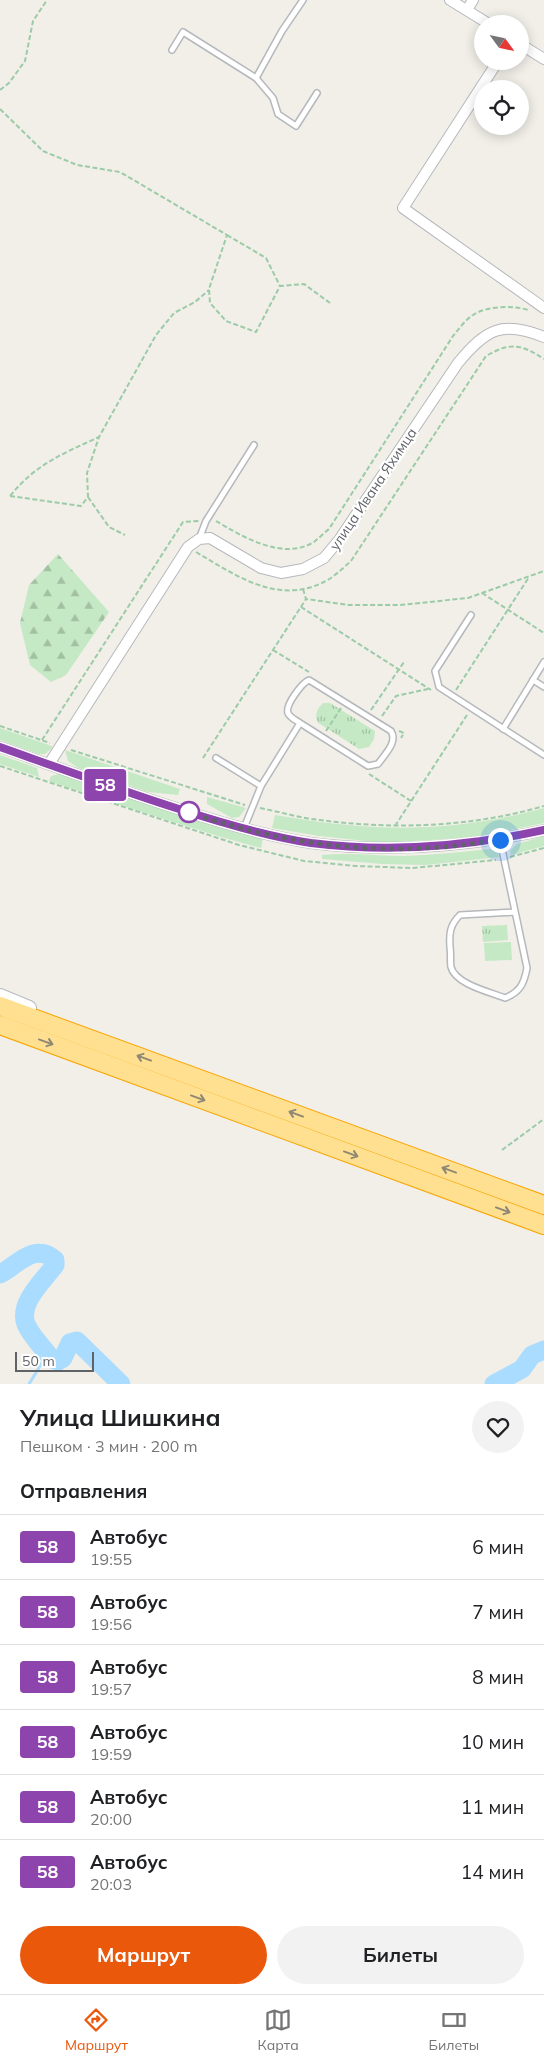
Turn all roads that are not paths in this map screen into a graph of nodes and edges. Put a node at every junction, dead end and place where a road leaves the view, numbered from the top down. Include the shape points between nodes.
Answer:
1 (303, 0) edge
2 (450, 0) edge
3 (473, 0) edge
4 (468, 10) junction
5 (476, 15) edge
6 (172, 50) dead end
7 (529, 50) edge
8 (544, 59) edge
9 (492, 70) edge
10 (256, 78) junction
11 (317, 93) dead end
12 (544, 308) edge
13 (544, 337) edge
14 (254, 445) dead end
15 (199, 539) junction
16 (470, 615) dead end
17 (544, 662) edge
18 (533, 680) junction
19 (544, 687) edge
20 (300, 723) junction
21 (503, 729) junction
22 (0, 747) edge
23 (544, 755) edge
24 (216, 758) dead end
25 (49, 764) junction
26 (261, 786) junction
27 (244, 829) junction
28 (544, 830) edge
29 (500, 840) junction
30 (515, 912) junction
31 (0, 996) edge
32 (0, 1006) edge
33 (0, 1025) edge
34 (76, 1033) junction
35 (544, 1205) edge
36 (544, 1225) edge

1 - 10 lane
2 - 4 street
3 - 4 street
4 - 5 street
6 - 10 lane via 184,32
7 - 8 street
9 - 12 street via 403,208
10 - 11 lane via 273,98 278,114 296,126
13 - 15 street, улица Ивана Яхимца via 516,327 494,330 475,342 324,558 303,570 280,573 261,568 210,538
14 - 15 lane via 206,521
15 - 25 street via 188,547
16 - 21 lane via 435,671 439,687
17 - 18 lane
18 - 19 lane
18 - 21 lane
20 - 20 lane via 291,717 287,707 303,682 309,680 391,731 393,742 378,764 368,766
20 - 26 lane
21 - 23 lane
22 - 25 street
24 - 26 lane
25 - 27 street via 116,789
26 - 27 lane
27 - 29 street via 310,842 377,848 439,847
28 - 29 street
29 - 30 lane
30 - 30 lane via 527,968 524,982 516,993 505,998 456,977 452,968 449,932 452,922 460,915
31 - 34 street
32 - 34 highway
33 -> 36 highway
35 -> 34 highway

